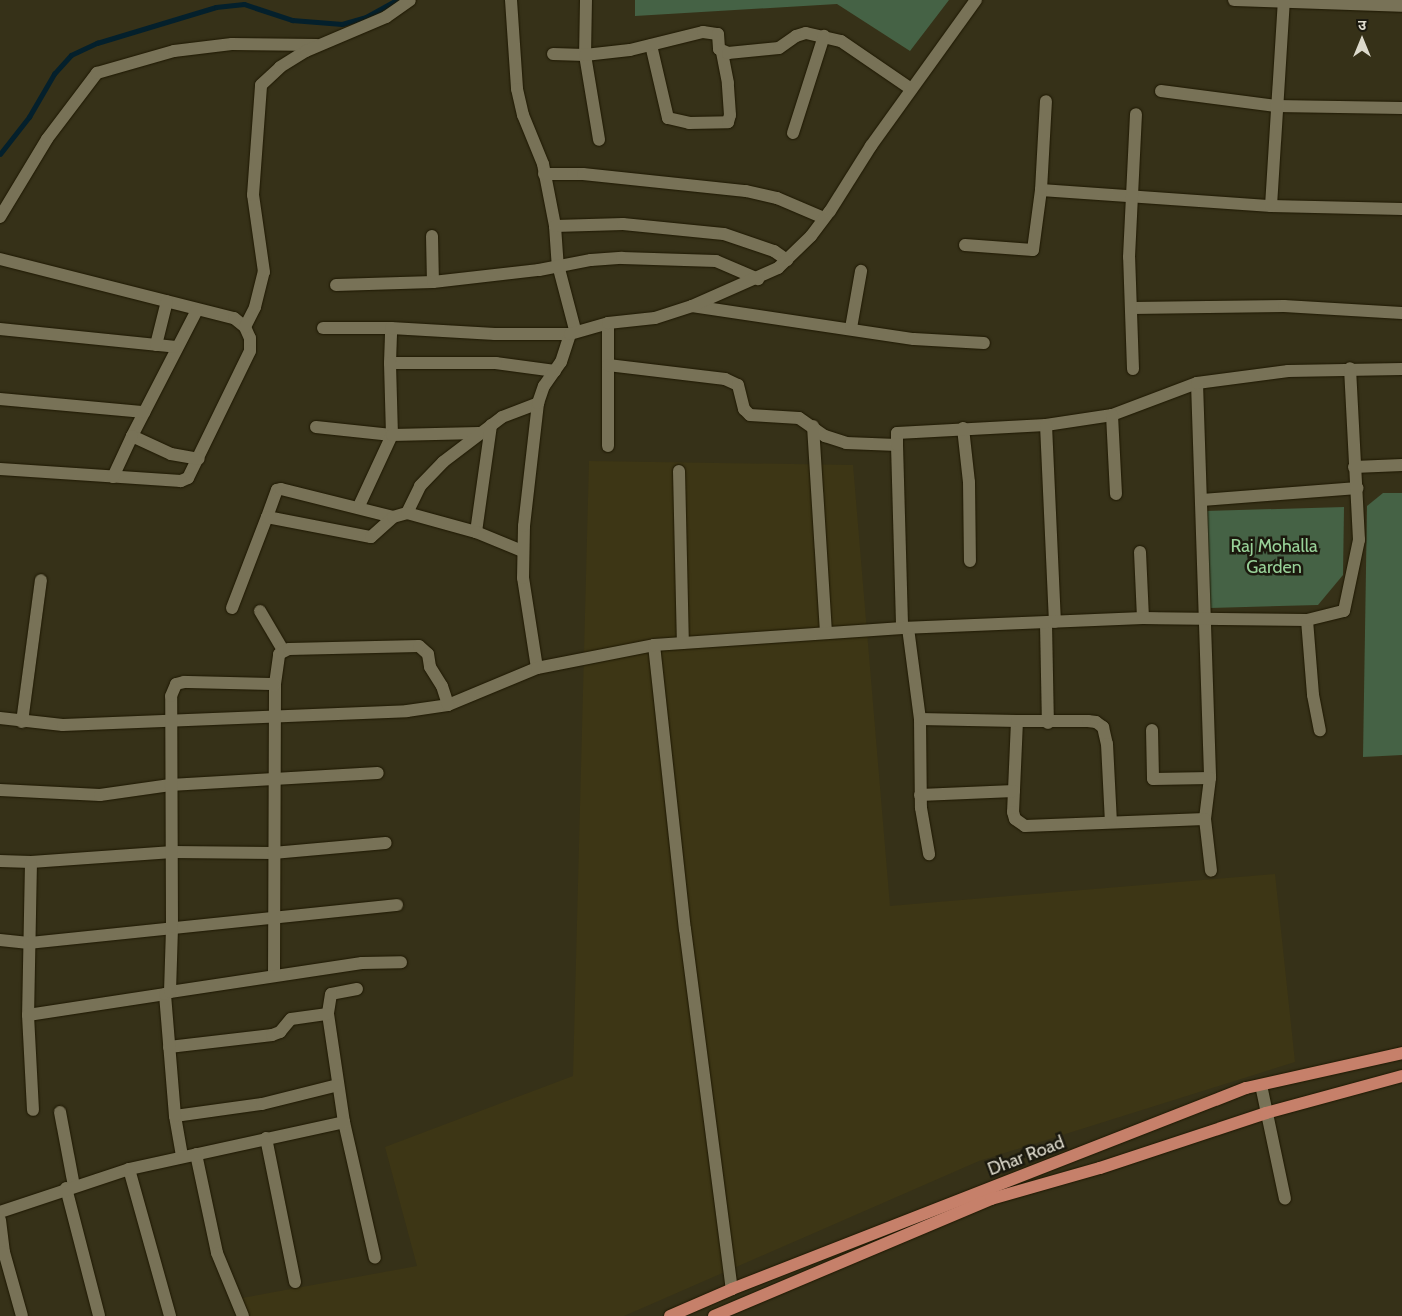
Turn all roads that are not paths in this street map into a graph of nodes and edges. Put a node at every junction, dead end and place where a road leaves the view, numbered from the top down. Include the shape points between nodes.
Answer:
1 (410, 0) edge
2 (511, 0) edge
3 (586, 0) edge
4 (976, 0) edge
5 (1234, 0) edge
6 (1284, 2) edge
7 (1402, 6) edge
8 (824, 36) junction
9 (323, 45) junction
10 (651, 45) junction
11 (722, 52) junction
12 (553, 54) dead end
13 (585, 55) junction
14 (911, 89) junction
15 (1161, 91) dead end
16 (1046, 101) dead end
17 (1276, 106) junction
18 (1402, 108) edge
19 (1136, 114) dead end
20 (793, 133) dead end
21 (599, 140) dead end
22 (544, 174) junction
23 (1042, 190) junction
24 (1132, 196) junction
25 (1271, 206) junction
26 (1402, 209) edge
27 (0, 217) edge
28 (824, 218) junction
29 (555, 226) junction
30 (432, 236) dead end
31 (965, 245) dead end
32 (0, 259) edge
33 (786, 260) junction
34 (558, 265) junction
35 (861, 271) dead end
36 (758, 279) junction
37 (433, 282) junction
38 (336, 284) dead end
39 (167, 302) junction
40 (692, 306) junction
41 (1132, 308) junction
42 (197, 310) junction
43 (1402, 313) edge
44 (608, 323) junction
45 (245, 327) junction
46 (0, 328) edge
47 (323, 328) dead end
48 (391, 328) junction
49 (851, 328) junction
50 (573, 332) junction
51 (984, 343) dead end
52 (156, 345) junction
53 (176, 347) junction
54 (390, 363) junction
55 (608, 365) junction
56 (1133, 368) dead end
57 (1350, 368) junction
58 (1402, 369) edge
59 (555, 371) junction
60 (1197, 383) junction
61 (0, 399) edge
62 (538, 403) junction
63 (144, 412) junction
64 (1112, 415) junction
65 (491, 425) junction
66 (1046, 425) junction
67 (813, 426) junction
68 (316, 427) dead end
69 (963, 428) junction
70 (479, 433) junction
71 (392, 435) junction
72 (132, 436) junction
73 (897, 445) junction
74 (608, 446) dead end
75 (199, 459) junction
76 (1402, 465) edge
77 (1354, 467) junction
78 (0, 469) edge
79 (679, 471) dead end
80 (113, 477) junction
81 (1358, 488) junction
82 (1116, 494) dead end
83 (1202, 500) junction
84 (359, 506) junction
85 (407, 513) junction
86 (267, 517) junction
87 (393, 517) junction
88 (476, 532) junction
89 (522, 551) junction
90 (1140, 552) dead end
91 (970, 561) dead end
92 (42, 580) dead end
93 (232, 608) dead end
94 (260, 611) dead end
95 (1204, 617) junction
96 (1142, 618) junction
97 (1307, 620) junction
98 (1050, 623) junction
99 (905, 628) junction
100 (826, 632) junction
101 (683, 643) junction
102 (654, 645) junction
103 (282, 650) junction
104 (536, 668) junction
105 (275, 684) junction
106 (448, 705) junction
107 (0, 718) edge
108 (275, 718) junction
109 (171, 719) junction
110 (920, 719) junction
111 (1017, 721) junction
112 (22, 722) junction
113 (1048, 723) junction
114 (1152, 730) dead end
115 (1320, 730) dead end
116 (378, 773) dead end
117 (1210, 778) junction
118 (276, 782) junction
119 (170, 785) junction
120 (0, 790) edge
121 (1014, 791) junction
122 (920, 795) junction
123 (1205, 819) junction
124 (1111, 822) junction
125 (386, 843) dead end
126 (173, 852) junction
127 (273, 853) junction
128 (929, 854) dead end
129 (0, 861) edge
130 (31, 862) junction
131 (1211, 872) dead end
132 (397, 905) dead end
133 (274, 918) junction
134 (172, 926) junction
135 (0, 940) edge
136 (30, 943) junction
137 (401, 962) dead end
138 (274, 976) junction
139 (358, 989) dead end
140 (167, 993) junction
141 (328, 1014) junction
142 (28, 1015) junction
143 (169, 1047) junction
144 (1402, 1053) edge
145 (1402, 1076) edge
146 (338, 1085) junction
147 (1260, 1085) junction
148 (33, 1110) dead end
149 (60, 1112) dead end
150 (1266, 1113) junction
151 (175, 1116) junction
152 (344, 1122) junction
153 (266, 1138) junction
154 (196, 1154) junction
155 (182, 1156) junction
156 (129, 1169) junction
157 (70, 1187) junction
158 (1284, 1199) dead end
159 (0, 1212) edge
160 (0, 1220) edge
161 (375, 1258) dead end
162 (294, 1282) dead end
163 (732, 1289) junction
164 (22, 1316) edge
165 (99, 1316) edge
166 (170, 1316) edge
167 (243, 1316) edge
168 (670, 1316) edge
169 (714, 1316) edge

1 - 9 street via 386,17
2 - 22 street via 517,89
3 - 13 street
4 - 14 street
5 - 6 street
6 - 7 street
6 - 17 street
8 - 11 street via 806,33 779,48
8 - 14 street via 860,52
8 - 20 street
9 - 27 street via 232,44 174,51 97,73 47,139
9 - 45 street via 280,67 261,85 253,195 264,272 256,308
10 - 11 street via 710,32 718,34
10 - 11 street via 666,114 671,121 689,123 728,122 728,83
10 - 13 street
12 - 13 street
13 - 21 street
14 - 28 street
15 - 17 street
16 - 23 street
17 - 18 street
17 - 25 street
19 - 24 street
22 - 28 street via 582,174 746,191 777,198
22 - 29 street
23 - 24 street
23 - 31 street via 1033,250
24 - 25 street
24 - 41 street via 1129,257
25 - 26 street
28 - 33 street
29 - 33 street via 632,225 724,234 774,251
29 - 34 street
30 - 37 street
32 - 39 street
33 - 36 street
34 - 36 street via 622,258 716,261
34 - 37 street via 530,272
34 - 50 street
35 - 49 street
36 - 40 street
37 - 38 street
39 - 42 street
39 - 52 street
40 - 44 street via 655,318
40 - 49 street
41 - 43 street via 1284,306
41 - 56 street
42 - 45 street via 234,318
42 - 53 street
44 - 50 street
44 - 55 street
45 - 75 street via 250,338 250,351
46 - 52 street
47 - 48 street
48 - 50 street via 495,334
48 - 54 street
49 - 51 street via 914,339
50 - 59 street
52 - 53 street
53 - 63 street
54 - 59 street via 496,363
54 - 71 street
55 - 67 street via 733,382 738,385 744,410 750,415 799,418
55 - 74 street
57 - 58 street
57 - 60 street via 1288,371
57 - 77 street
59 - 62 street via 544,386
60 - 64 street
60 - 83 street
61 - 63 street
62 - 65 street via 523,407
62 - 89 street
63 - 72 street
64 - 66 street
64 - 82 street
65 - 70 street
65 - 88 street
66 - 69 street
66 - 98 street
67 - 73 street via 825,436 846,443
67 - 100 street
68 - 71 street
69 - 73 street via 897,433
69 - 91 street via 969,482
70 - 71 street
70 - 85 street via 420,486
71 - 84 street
72 - 75 street via 171,454
72 - 80 street
73 - 99 street
75 - 80 street via 193,472 181,481
76 - 77 street
77 - 81 street
78 - 80 street
79 - 101 street
81 - 83 street
81 - 97 street via 1359,540 1344,611
83 - 95 street
84 - 86 street via 281,489 277,490
84 - 87 street
85 - 87 street
85 - 88 street
86 - 87 street via 371,537
86 - 93 street
88 - 89 street
89 - 104 street
90 - 96 street
92 - 112 street
94 - 103 street
95 - 96 street
95 - 97 street
95 - 117 street
96 - 98 street
97 - 115 street via 1313,695
98 - 99 street
98 - 113 street
99 - 100 street
99 - 110 street
100 - 101 street
101 - 102 street
102 - 104 street
102 - 163 street via 680,892
103 - 105 street via 277,658
103 - 106 street via 422,647
104 - 106 street
105 - 108 street
105 - 109 street via 176,684 171,696
106 - 108 street via 407,711
107 - 112 street
108 - 109 street
108 - 118 street
109 - 112 street via 63,725
109 - 119 street
110 - 111 street
110 - 122 street
111 - 113 street
111 - 121 street
113 - 124 street via 1088,721 1103,727 1107,744
114 - 117 street via 1153,780
116 - 118 street
117 - 123 street
118 - 119 street
118 - 127 street
119 - 120 street via 100,795
119 - 126 street
121 - 122 street
121 - 124 street via 1015,819 1026,826
122 - 128 street
123 - 124 street
123 - 131 street
125 - 127 street
126 - 127 street
126 - 130 street
126 - 134 street
127 - 133 street
129 - 130 street
130 - 136 street
132 - 133 street
133 - 134 street
133 - 138 street
134 - 136 street
134 - 140 street
135 - 136 street
136 - 142 street
137 - 138 street via 362,963
138 - 140 street
139 - 141 street via 331,994
140 - 142 street
140 - 143 street
141 - 143 street via 297,1017 272,1035
141 - 146 street
142 - 148 street
143 - 151 street
144 - 147 main road, Dhar Road
145 - 150 main road, Dhar Road
146 - 151 street via 262,1104
146 - 152 street
147 - 150 street
147 - 163 main road, Dhar Road
149 - 157 street
150 - 158 street
150 - 169 main road, Dhar Road via 1100,1168 992,1199
151 - 155 street
152 - 153 street
152 - 161 street
153 - 154 street
153 - 162 street
154 - 155 street
154 - 167 street via 217,1253
155 - 156 street
156 - 157 street
156 - 166 street
157 - 159 street
157 - 165 street
160 - 164 street via 4,1252
163 - 168 main road, Dhar Road

